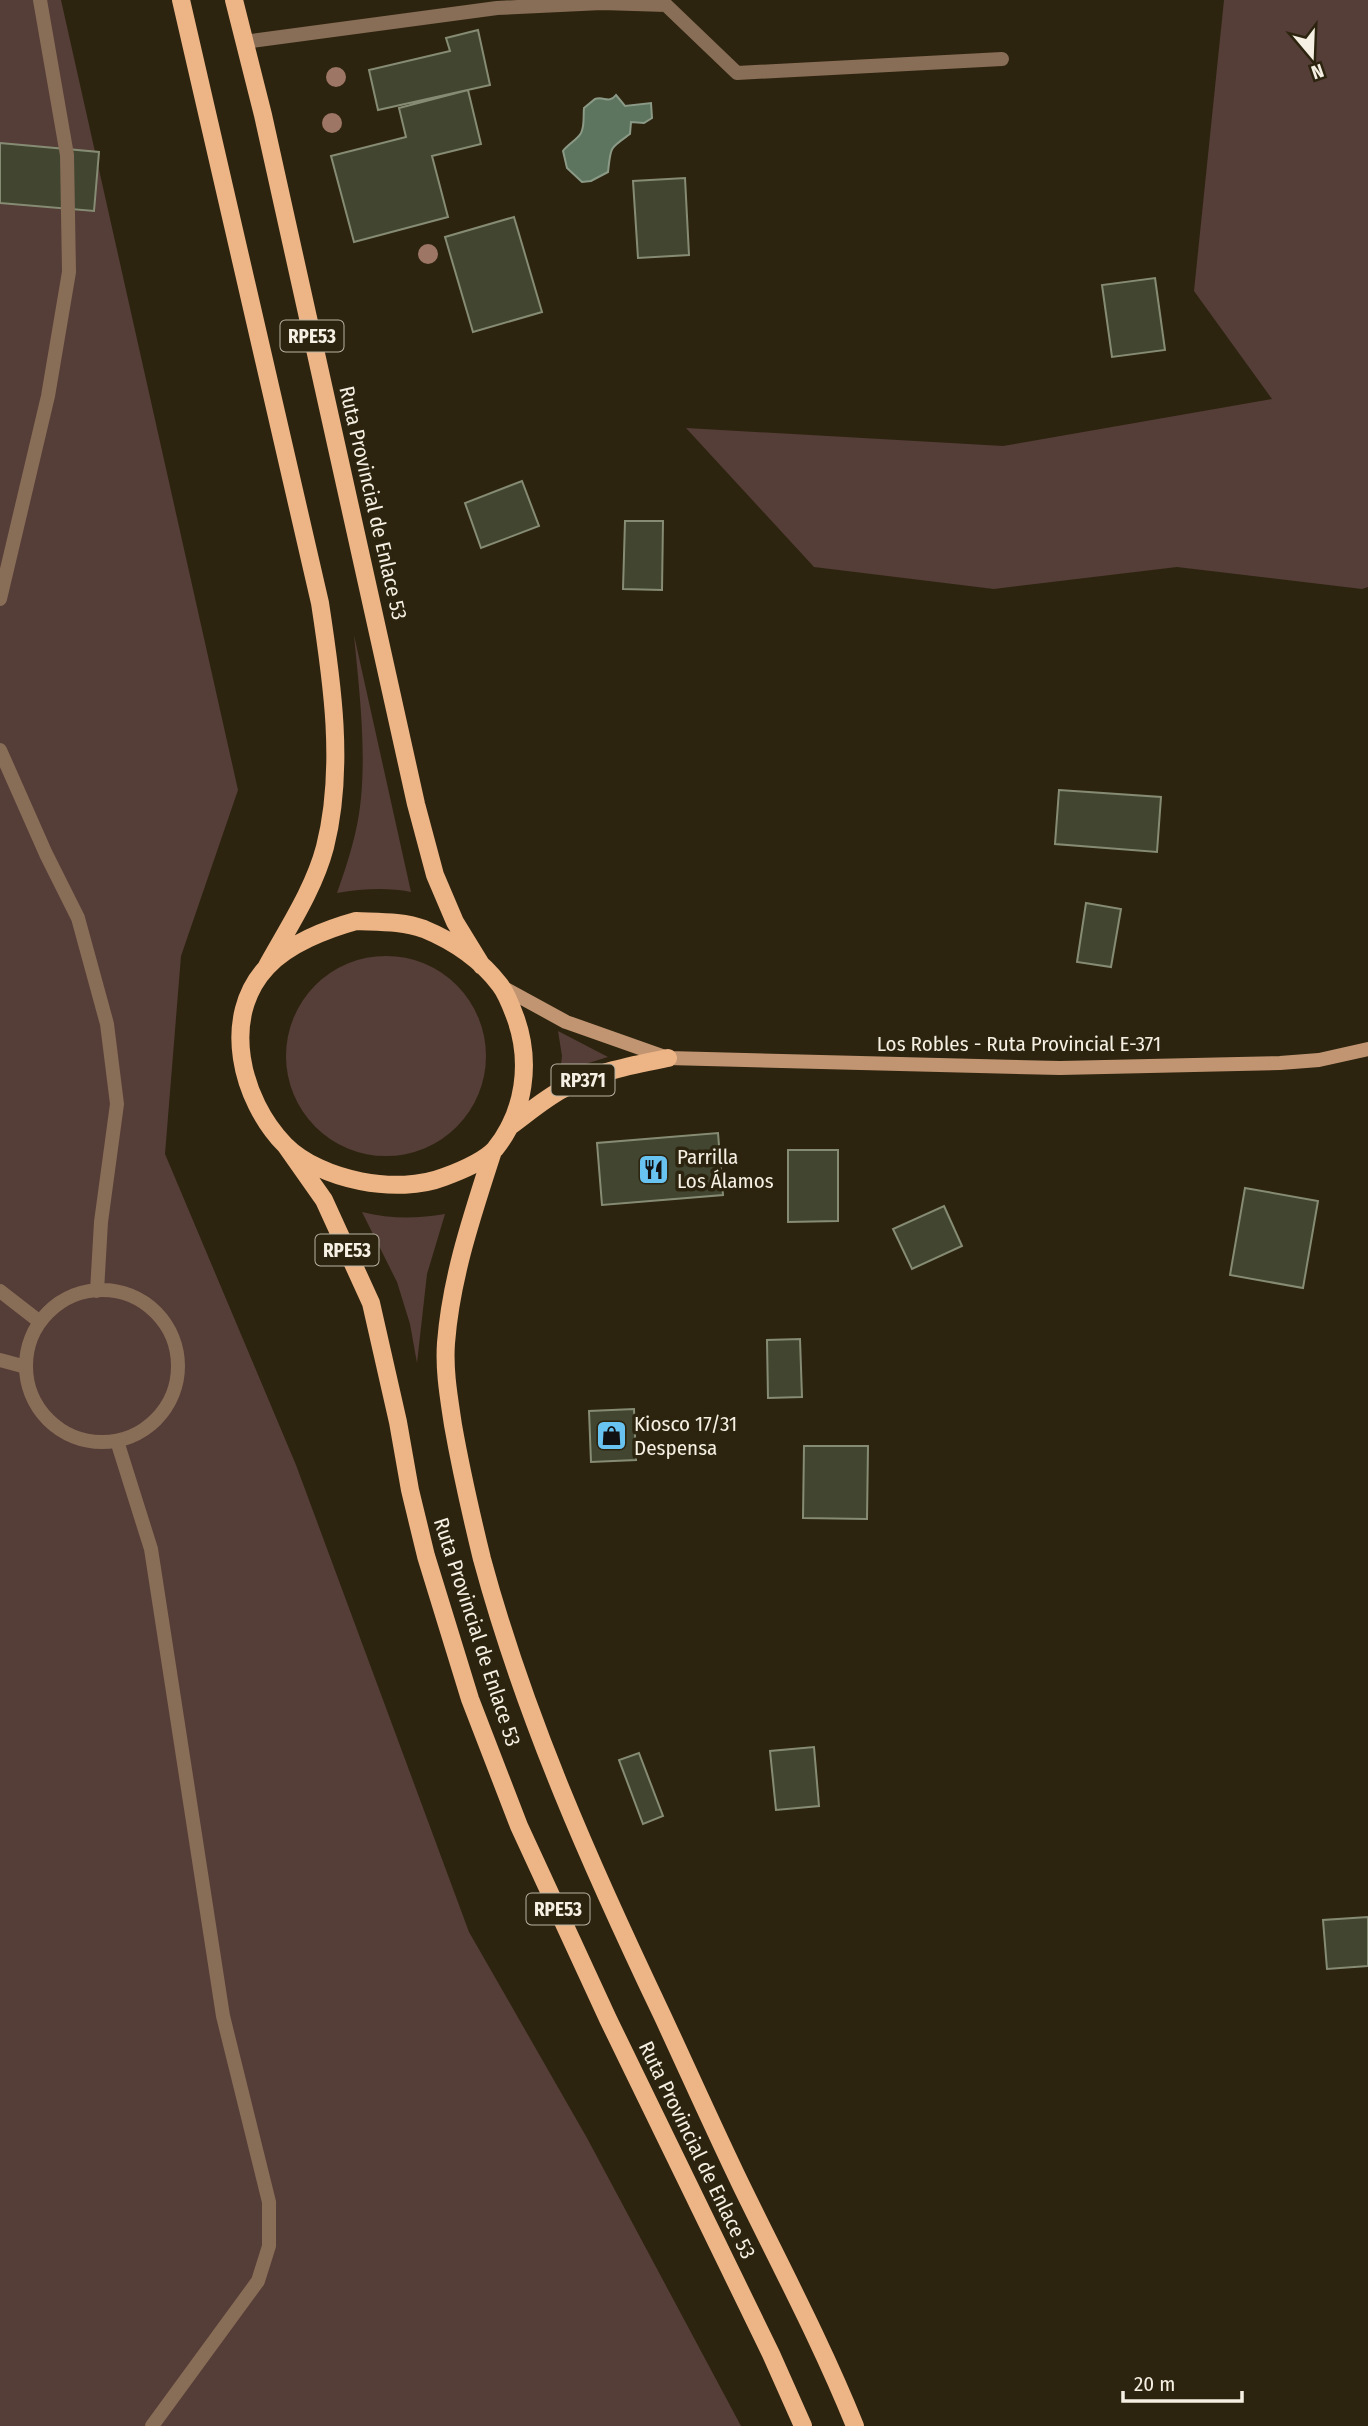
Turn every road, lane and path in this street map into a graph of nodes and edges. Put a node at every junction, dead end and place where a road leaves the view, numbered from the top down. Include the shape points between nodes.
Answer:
1 (40, 0) edge
2 (181, 0) edge
3 (234, 0) edge
4 (244, 42) junction
5 (1002, 59) dead end
6 (0, 599) edge
7 (0, 750) edge
8 (482, 966) junction
9 (267, 967) junction
10 (502, 987) junction
11 (1368, 1049) edge
12 (668, 1058) junction
13 (509, 1127) junction
14 (286, 1146) junction
15 (493, 1151) junction
16 (97, 1290) junction
17 (0, 1292) edge
18 (40, 1322) junction
19 (0, 1360) edge
20 (26, 1367) junction
21 (117, 1441) junction
22 (152, 2426) edge
23 (803, 2426) edge
24 (855, 2426) edge

1 - 6 street via 67,155 69,272 48,396
2 - 9 main road, RPE53 via 320,603 330,671 335,753 325,847 304,901
3 - 4 main road, Ruta Provincial de Enlace 53 / RPE53
4 - 5 street via 498,8 602,3 666,5 737,73
4 - 8 main road, Ruta Provincial de Enlace 53 / RPE53 via 416,804 435,875 455,922
7 - 16 street via 78,918 107,1024 117,1104
8 - 9 main road, RPE53 via 451,942 421,928 356,921 324,930
8 - 10 main road, RPE53
9 - 14 main road, RPE53 via 251,992 240,1024 242,1062 257,1108
10 - 12 main road, RP371 via 566,1022
10 - 13 main road, RPE53 via 522,1038 525,1068
11 - 12 main road, Los Robles - Ruta Provincial E-371 / RP371 via 1280,1063 1060,1068
12 - 13 main road, RP371 via 587,1078
13 - 15 main road, RPE53
14 - 15 main road, RPE53 via 346,1178 408,1186 464,1169
14 - 23 main road, Ruta Provincial de Enlace 53 / RPE53 via 324,1200 371,1303 426,1556 470,1699 519,1826
15 - 24 main road, Ruta Provincial de Enlace 53 / RPE53 via 452,1294 446,1374 458,1454 493,1598 543,1745 597,1877
16 - 18 street via 75,1295
16 - 21 street via 126,1294 151,1307 169,1329 178,1356 176,1384 164,1411 144,1431
17 - 18 street
18 - 20 street via 32,1335
19 - 20 street
20 - 21 street via 31,1393 44,1416 65,1433 90,1442
21 - 22 street via 151,1549 223,2016 270,2202 269,2246 258,2281

